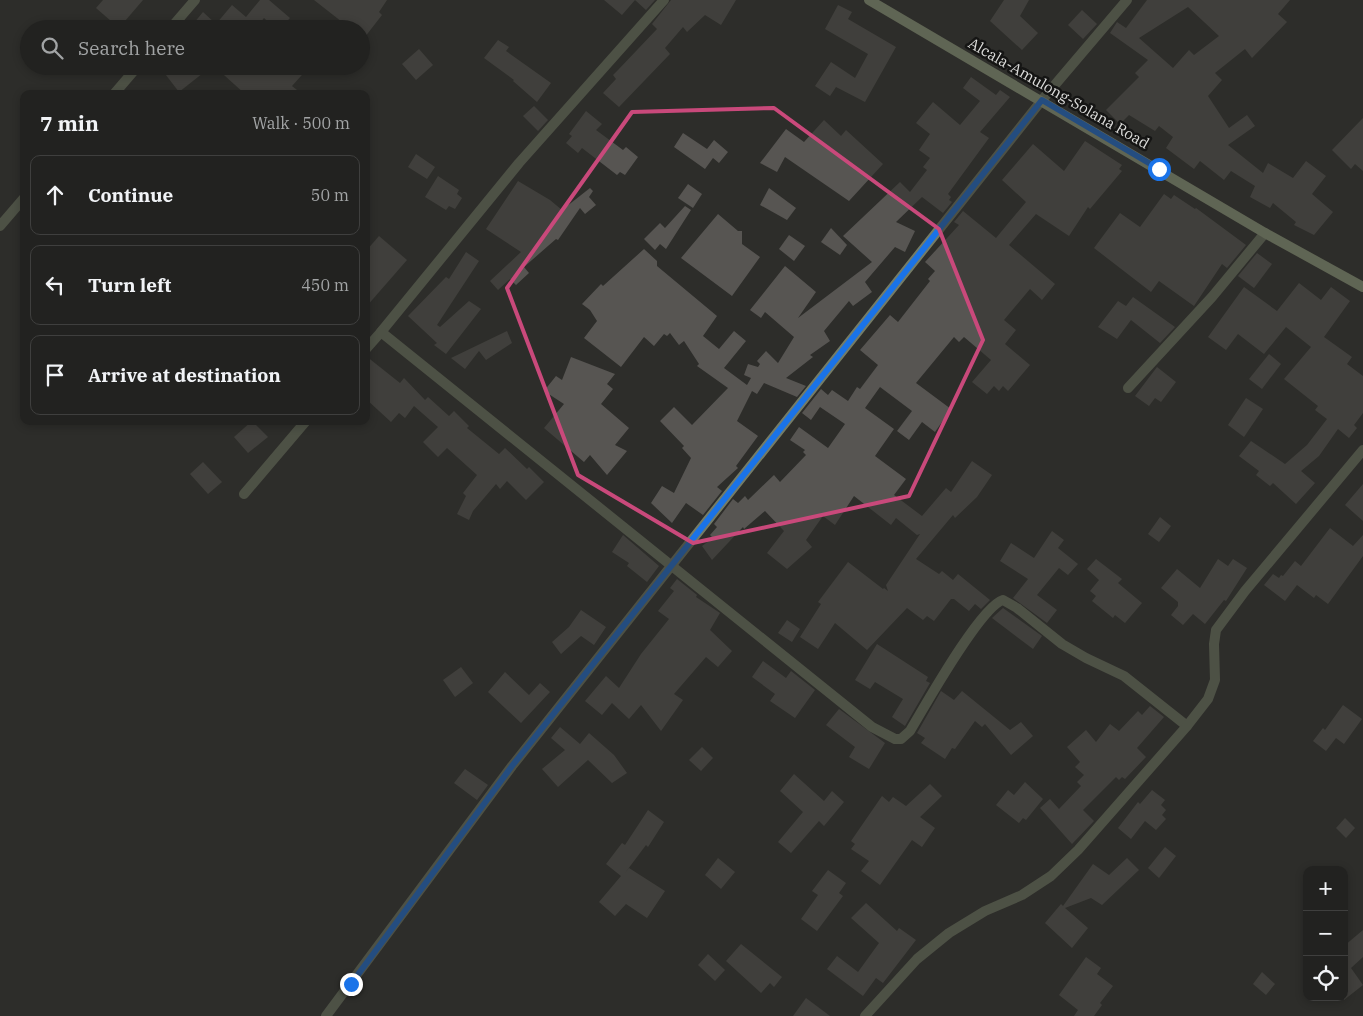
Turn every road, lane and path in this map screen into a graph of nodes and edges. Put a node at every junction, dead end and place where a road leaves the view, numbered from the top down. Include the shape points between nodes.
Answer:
1 (195, 0) edge
2 (664, 0) edge
3 (869, 0) edge
4 (1127, 0) edge
5 (178, 20) edge
6 (130, 75) edge
7 (117, 90) edge
8 (1042, 100) junction
9 (20, 203) edge
10 (0, 226) edge
11 (1265, 233) junction
12 (1363, 287) edge
13 (381, 332) junction
14 (370, 344) edge
15 (1128, 388) dead end
16 (303, 425) edge
17 (1363, 450) edge
18 (244, 494) dead end
19 (671, 565) junction
20 (1187, 726) junction
21 (326, 1016) edge
22 (864, 1016) edge

1 - 5 street
2 - 13 street via 519,163
3 - 8 main road, Alcala-Amulong-Solana Road
4 - 8 street
6 - 7 street
8 - 11 main road, Alcala-Amulong-Solana Road
8 - 19 street
9 - 10 street
11 - 12 main road, Alcala-Amulong-Solana Road
11 - 15 street via 1212,297
13 - 14 street
13 - 19 street
16 - 18 street
17 - 20 street via 1216,630 1215,680 1208,699
19 - 20 street via 872,727 895,739 901,739 910,731 990,607 1003,600 1062,644 1124,676
19 - 21 street via 512,766
20 - 22 street via 1078,850 1051,876 949,933 917,959

